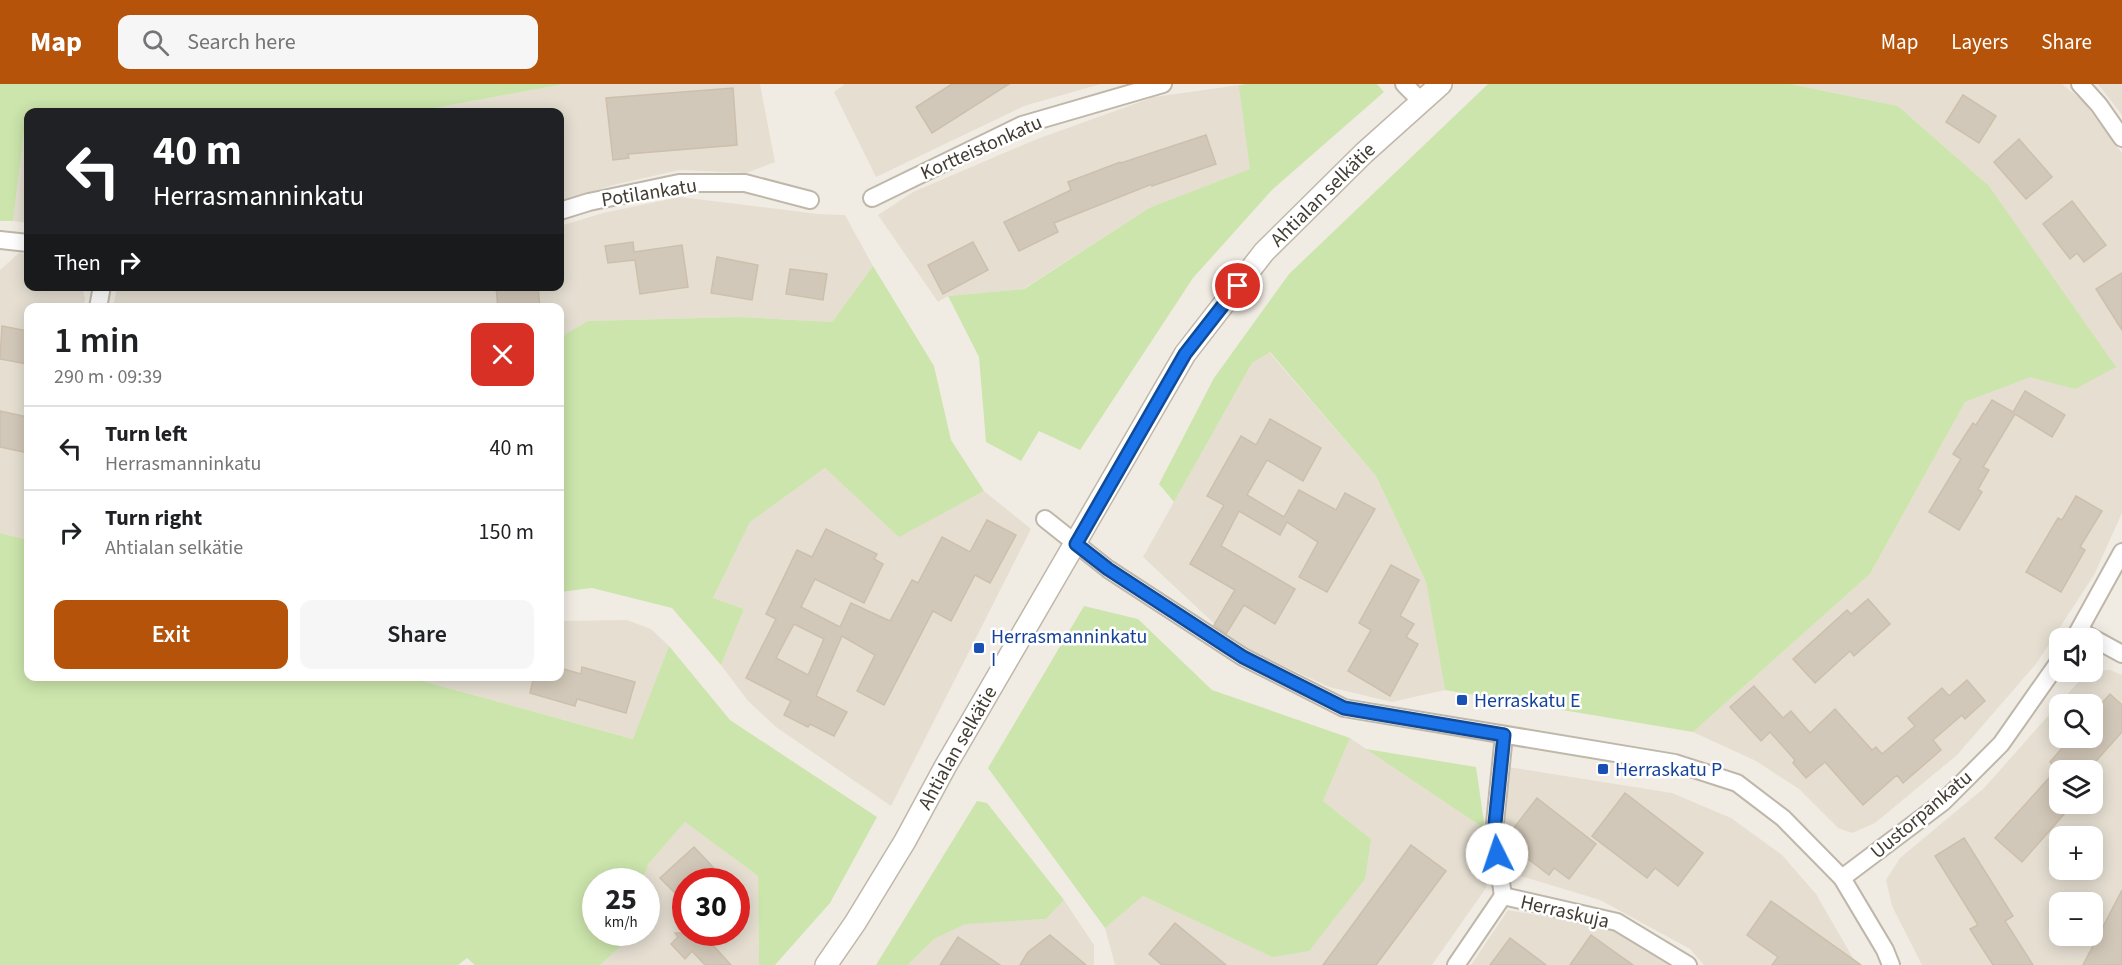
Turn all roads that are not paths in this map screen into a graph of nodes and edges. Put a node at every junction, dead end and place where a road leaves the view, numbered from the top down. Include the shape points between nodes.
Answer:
1 (1163, 84) edge
2 (1404, 84) edge
3 (1441, 84) edge
4 (2080, 84) edge
5 (1420, 101) junction
6 (2122, 138) edge
7 (872, 198) dead end
8 (810, 200) dead end
9 (564, 210) edge
10 (0, 240) edge
11 (24, 243) edge
12 (1045, 519) dead end
13 (1076, 544) junction
14 (2122, 552) edge
15 (2081, 628) edge
16 (2103, 646) edge
17 (2122, 654) edge
18 (2049, 676) edge
19 (1504, 735) junction
20 (1842, 878) junction
21 (1503, 896) junction
22 (826, 965) edge
23 (1456, 965) edge
24 (1688, 965) edge
25 (1891, 965) edge

1 - 7 street, Kortteistonkatu via 1022,125
2 - 5 street
3 - 5 street, Ahtialan selkätie
4 - 6 street
5 - 13 street, Ahtialan selkätie via 1264,252 1235,289 1185,354
8 - 9 street, Potilankatu via 745,183 679,183
10 - 11 street
12 - 13 street
13 - 19 street via 1243,657 1344,708
13 - 22 street, Ahtialan selkätie via 905,841
14 - 15 street
16 - 17 street
18 - 20 street, Uustorpankatu via 2001,744 1943,802
19 - 20 street via 1675,763 1737,783 1783,818
19 - 21 street via 1494,833
20 - 25 street
21 - 23 street
21 - 24 street, Herraskuja via 1617,922

